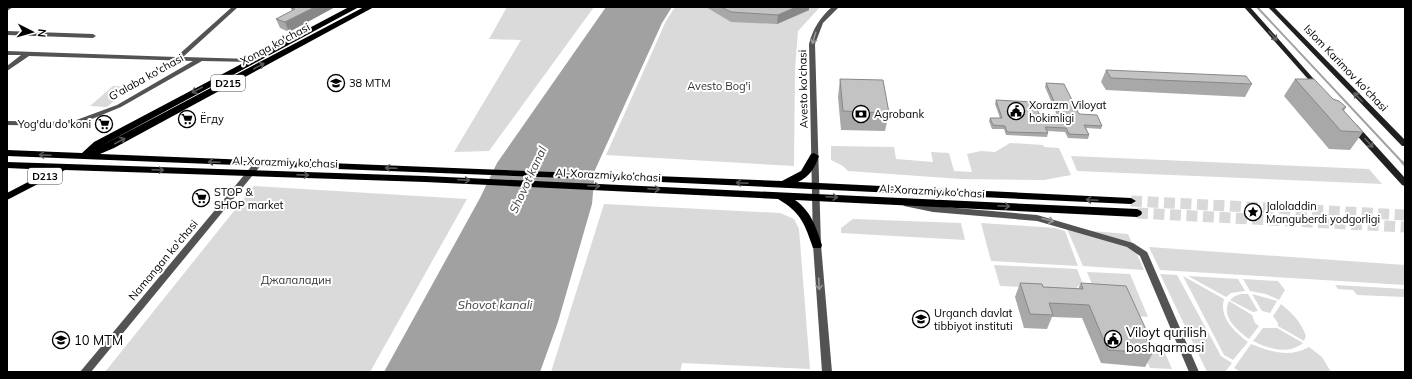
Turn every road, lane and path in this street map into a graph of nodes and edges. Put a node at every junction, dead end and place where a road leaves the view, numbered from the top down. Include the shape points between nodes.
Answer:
1 (10, 7) edge
2 (236, 7) edge
3 (355, 7) edge
4 (370, 7) edge
5 (836, 7) edge
6 (1247, 7) edge
7 (1271, 7) edge
8 (7, 9) edge
9 (7, 33) edge
10 (93, 36) dead end
11 (7, 53) edge
12 (27, 54) junction
13 (177, 59) junction
14 (200, 60) junction
15 (251, 61) junction
16 (7, 68) edge
17 (1326, 95) edge
18 (7, 123) edge
19 (1351, 123) edge
20 (1405, 144) edge
21 (7, 153) edge
22 (84, 156) junction
23 (814, 156) junction
24 (258, 164) junction
25 (7, 165) edge
26 (64, 167) junction
27 (250, 174) junction
28 (427, 174) junction
29 (1405, 183) edge
30 (780, 190) junction
31 (815, 192) junction
32 (7, 197) edge
33 (884, 200) junction
34 (1131, 201) tunnel mouth
35 (1137, 213) tunnel mouth
36 (817, 245) junction
37 (85, 372) edge
38 (827, 372) edge
39 (1194, 372) edge

1 - 8 street
2 - 13 street, G'alaba ko'chasi
3 - 15 main road, Xonqa ko'chasi / D215
22 -> 4 main road, Xonqa ko'chasi / D215 via 111,146
5 -> 23 street, Avesto ko'chasi via 819,24 812,44
6 -> 17 main road
20 -> 7 main road, Islom Karimov ko'chasi
9 - 10 street
11 - 12 street, G'alaba ko'chasi
12 - 13 street, G'alaba ko'chasi
12 - 16 street
13 - 14 street, G'alaba ko'chasi
14 - 15 street, G'alaba ko'chasi
14 - 18 street, G'alaba ko'chasi via 119,106 72,124
15 -> 22 main road, Xonqa ko'chasi / D215 via 97,144
19 -> 29 main road
22 -> 21 main road, Al-Xorazmiy ko’chasi
24 -> 22 main road, Al-Xorazmiy ko’chasi
22 - 26 main road, Xonqa ko'chasi / D213
23 - 30 main road via 804,176
23 - 31 street, Avesto ko'chasi
24 - 27 street, Namangan ko'chasi
28 -> 24 main road, Al-Xorazmiy ko’chasi
25 - 26 main road, Al-Xorazmiy ko’chasi
26 -> 27 main road, Al-Xorazmiy ko’chasi
26 - 32 main road, Xonqa ko'chasi / D213
27 -> 28 main road, Al-Xorazmiy ko’chasi
27 - 37 street, Namangan ko'chasi
28 - 30 main road, Al-Xorazmiy ko’chasi
30 - 31 main road, Al-Xorazmiy ko’chasi
30 - 36 main road via 803,211
31 -> 33 main road, Al-Xorazmiy ko’chasi
34 -> 31 main road, Al-Xorazmiy ko’chasi
31 - 36 street, Avesto ko'chasi
33 -> 35 main road, Al-Xorazmiy ko’chasi
33 -> 39 street via 933,209 1037,218 1130,245 1144,254
36 -> 38 street, Avesto ko'chasi

